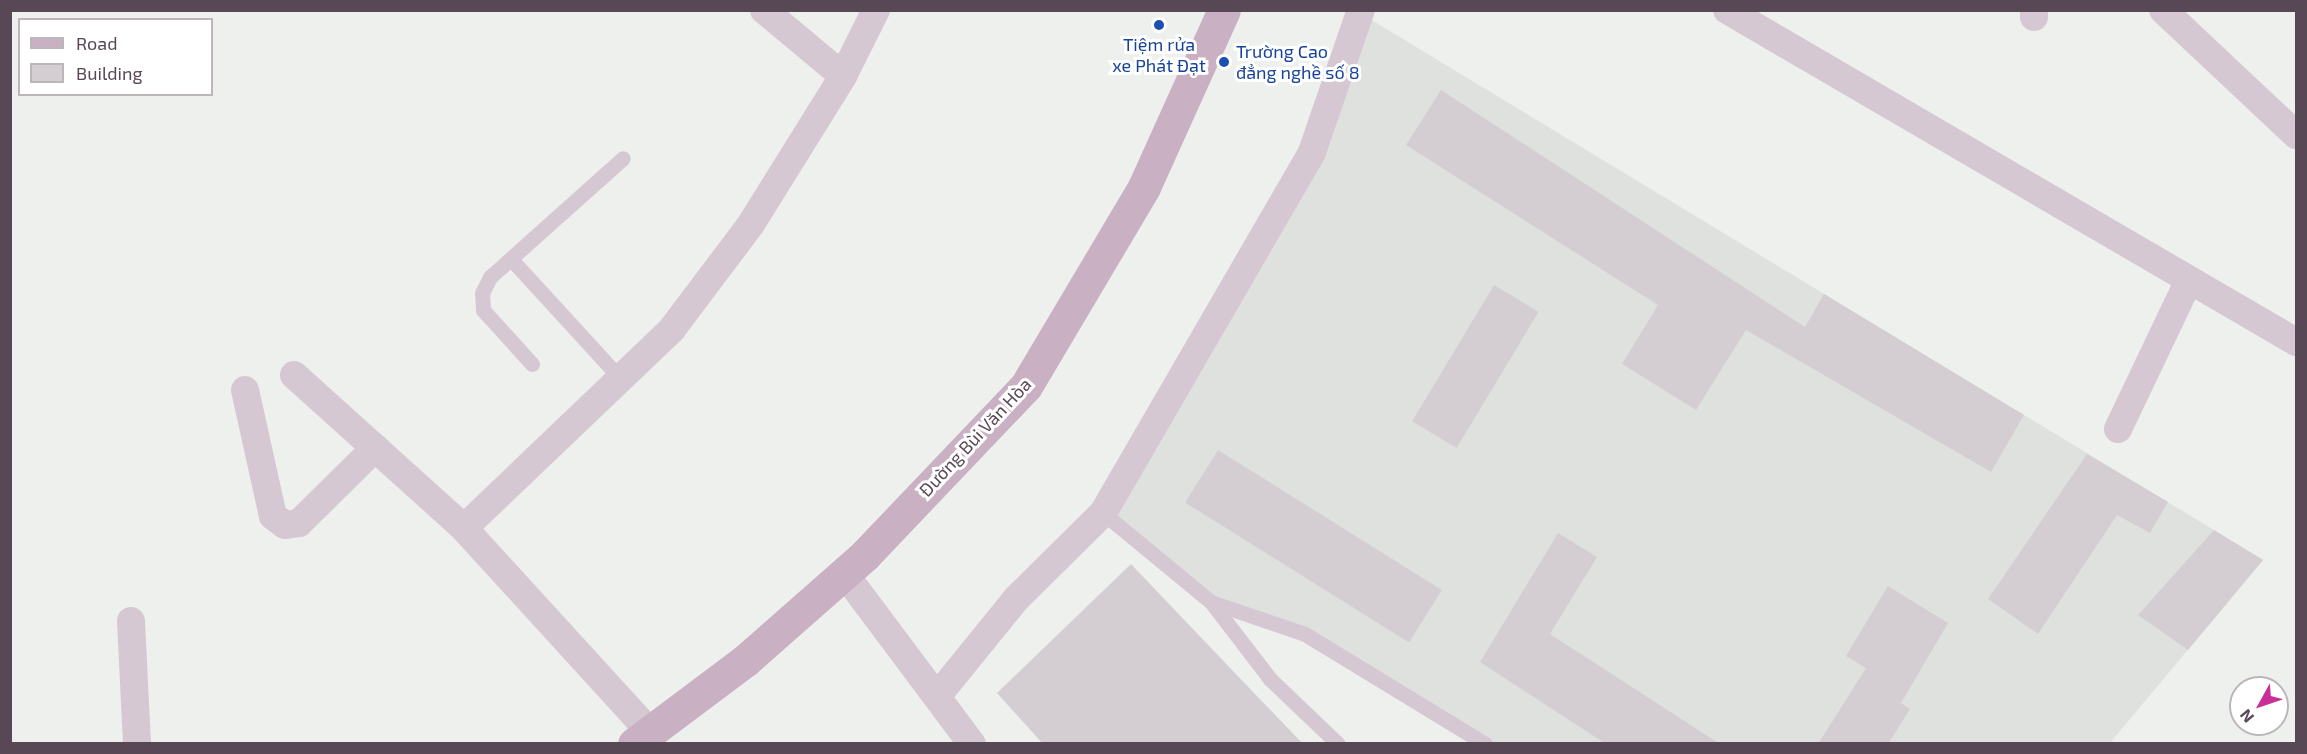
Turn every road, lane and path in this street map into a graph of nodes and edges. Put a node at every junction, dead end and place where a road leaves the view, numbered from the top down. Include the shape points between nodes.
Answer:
1 (764, 10) edge
2 (876, 10) edge
3 (1224, 10) edge
4 (1360, 10) edge
5 (1727, 10) edge
6 (2163, 10) edge
7 (843, 76) junction
8 (2296, 135) edge
9 (623, 158) dead end
10 (511, 259) junction
11 (2189, 280) junction
12 (2296, 342) edge
13 (532, 364) dead end
14 (294, 375) dead end
15 (620, 378) junction
16 (245, 390) dead end
17 (2118, 429) dead end
18 (375, 448) junction
19 (1103, 513) junction
20 (464, 528) junction
21 (844, 573) junction
22 (1211, 602) junction
23 (131, 621) dead end
24 (939, 694) junction
25 (642, 738) edge
26 (137, 744) edge
27 (972, 744) edge
28 (1338, 744) edge
29 (1485, 744) edge

1 - 7 street
2 - 7 street
3 - 21 main road, Đường Bùi Văn Hòa via 1143,187 1026,386
4 - 19 street via 1312,152
5 - 11 street
6 - 8 street
7 - 15 street via 751,224 672,329
9 - 10 lane
10 - 13 lane via 486,285 483,310
10 - 15 lane
11 - 12 street
11 - 17 street
14 - 18 street
15 - 20 street
16 - 18 street via 273,516 285,525 300,522
18 - 20 street
19 - 22 lane
19 - 24 street via 1016,599
20 - 25 street
21 - 24 street
21 - 25 main road, Đường Bùi Văn Hòa via 746,660
22 - 28 lane via 1270,679
22 - 29 lane via 1305,634
23 - 26 street
24 - 27 street

